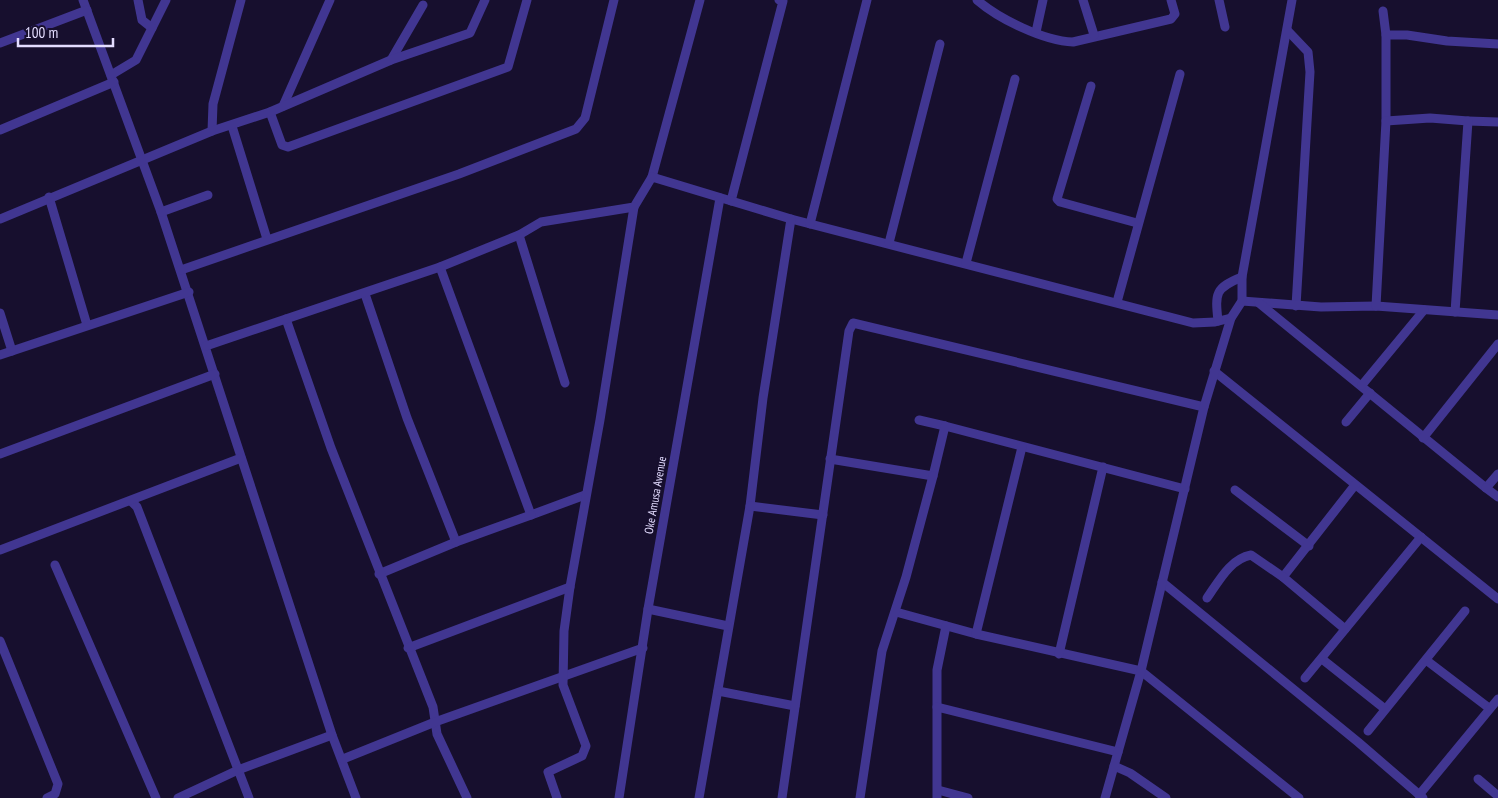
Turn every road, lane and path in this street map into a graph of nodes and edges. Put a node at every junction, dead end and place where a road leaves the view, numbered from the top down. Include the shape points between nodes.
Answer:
1 (83, 0) edge
2 (138, 0) edge
3 (166, 0) edge
4 (241, 0) edge
5 (330, 0) edge
6 (486, 0) edge
7 (527, 0) edge
8 (614, 0) edge
9 (700, 0) edge
10 (782, 0) edge
11 (867, 0) edge
12 (977, 0) edge
13 (1042, 0) edge
14 (1083, 0) edge
15 (1171, 0) edge
16 (1219, 0) edge
17 (1292, 0) edge
18 (423, 5) dead end
19 (87, 10) junction
20 (1383, 11) dead end
21 (1225, 27) dead end
22 (152, 28) junction
23 (1288, 31) junction
24 (1036, 32) junction
25 (1386, 35) junction
26 (1094, 36) junction
27 (0, 43) edge
28 (940, 44) dead end
29 (1498, 44) edge
30 (391, 60) junction
31 (1180, 74) dead end
32 (113, 78) junction
33 (1015, 79) dead end
34 (1090, 86) dead end
35 (284, 106) junction
36 (270, 112) junction
37 (1386, 121) junction
38 (1468, 121) junction
39 (1498, 122) edge
40 (232, 126) junction
41 (0, 130) edge
42 (212, 131) junction
43 (143, 159) junction
44 (652, 177) junction
45 (208, 195) dead end
46 (49, 197) junction
47 (720, 198) junction
48 (732, 201) junction
49 (634, 207) junction
50 (161, 212) junction
51 (0, 219) edge
52 (791, 219) junction
53 (1137, 223) junction
54 (810, 224) junction
55 (519, 235) junction
56 (267, 240) junction
57 (889, 243) junction
58 (966, 264) junction
59 (440, 267) junction
60 (181, 270) junction
61 (1242, 278) junction
62 (189, 292) junction
63 (365, 294) junction
64 (1242, 301) junction
65 (1117, 302) junction
66 (1259, 302) junction
67 (1296, 306) junction
68 (1376, 306) junction
69 (1424, 310) junction
70 (1455, 312) junction
71 (0, 314) edge
72 (1498, 314) edge
73 (1231, 318) junction
74 (286, 319) junction
75 (1218, 321) junction
76 (87, 325) junction
77 (1498, 344) edge
78 (206, 346) junction
79 (12, 351) junction
80 (0, 355) edge
81 (1214, 371) junction
82 (215, 374) junction
83 (566, 383) dead end
84 (1362, 385) junction
85 (1370, 393) junction
86 (1204, 407) junction
87 (919, 420) dead end
88 (1346, 422) dead end
89 (945, 426) junction
90 (1423, 438) junction
91 (1022, 447) junction
92 (0, 454) edge
93 (241, 458) junction
94 (830, 459) junction
95 (1102, 467) junction
96 (1498, 474) edge
97 (933, 476) junction
98 (1355, 485) junction
99 (1486, 488) junction
100 (1185, 489) junction
101 (1235, 490) dead end
102 (585, 495) junction
103 (1498, 497) edge
104 (131, 501) junction
105 (750, 506) junction
106 (531, 514) junction
107 (822, 515) junction
108 (1420, 537) junction
109 (456, 542) junction
110 (1309, 546) junction
111 (0, 550) edge
112 (55, 565) dead end
113 (378, 574) junction
114 (1282, 577) junction
115 (1162, 582) junction
116 (570, 587) junction
117 (1207, 598) dead end
118 (1498, 599) edge
119 (648, 609) junction
120 (1465, 611) dead end
121 (896, 612) junction
122 (728, 626) junction
123 (946, 626) junction
124 (1344, 629) junction
125 (976, 634) junction
126 (0, 641) edge
127 (408, 648) junction
128 (643, 648) junction
129 (1059, 654) junction
130 (1322, 659) junction
131 (1426, 660) junction
132 (1140, 671) junction
133 (562, 676) junction
134 (1305, 678) dead end
135 (718, 692) junction
136 (1495, 703) edge
137 (795, 706) junction
138 (937, 707) junction
139 (1385, 709) junction
140 (435, 722) junction
141 (1368, 731) dead end
142 (332, 735) junction
143 (1118, 752) junction
144 (343, 759) junction
145 (1114, 766) junction
146 (238, 770) junction
147 (1478, 779) dead end
148 (1288, 790) junction
149 (938, 794) edge
150 (1421, 796) edge
151 (1498, 796) edge
152 (48, 798) edge
153 (156, 798) edge
154 (178, 798) edge
155 (249, 798) edge
156 (356, 798) edge
157 (467, 798) edge
158 (556, 798) edge
159 (619, 798) edge
160 (699, 798) edge
161 (783, 798) edge
162 (860, 798) edge
163 (968, 798) edge
164 (1105, 798) edge
165 (1166, 798) edge
166 (1282, 798) edge
167 (1299, 798) edge

1 - 19 street
2 - 22 street via 142,20
3 - 22 street
4 - 42 street via 213,104
5 - 35 street
6 - 30 street via 470,33
7 - 36 street via 508,67 288,147 282,145
8 - 56 street via 585,118 576,129 460,174
9 - 44 street
10 - 48 street
11 - 54 street
12 - 24 street via 1000,17
13 - 24 street
14 - 26 street
15 - 26 street via 1175,14 1171,19
16 - 21 street
17 - 23 street
18 - 30 street
19 - 27 street
19 - 32 street
20 - 25 street
22 - 32 street via 136,60
23 - 61 street
23 - 67 street via 1308,52 1310,72
24 - 26 street via 1068,42
25 - 29 street
25 - 37 street
28 - 57 street
30 - 35 street
31 - 53 street
32 - 41 street
32 - 43 street
33 - 58 street
34 - 53 street via 1057,199
35 - 36 street
36 - 40 street
37 - 38 street via 1430,118
37 - 68 street
38 - 39 street
38 - 70 street
40 - 42 street
40 - 56 street
42 - 43 street
43 - 46 street
43 - 50 street
44 - 47 street
44 - 49 street
45 - 50 street
46 - 51 street
46 - 76 street
47 - 48 street
47 - 119 street, Oke Amusa Avenue
48 - 52 street
49 - 55 street via 550,220
49 - 102 street
50 - 60 street
52 - 54 street
52 - 105 street
53 - 65 street
54 - 57 street
55 - 59 street
55 - 83 street
56 - 60 street
57 - 58 street
58 - 65 street
59 - 63 street
59 - 106 street
60 - 62 street
61 - 64 street
61 - 75 street via 1222,287 1217,293
62 - 76 street
62 - 78 street
63 - 74 street
63 - 109 street via 407,418
64 - 66 street
64 - 73 street
65 - 75 street via 1193,323
66 - 67 street
66 - 84 street
67 - 68 street
68 - 69 street
69 - 70 street
69 - 84 street
70 - 72 street
71 - 79 street
73 - 75 street
73 - 81 street
74 - 78 street
74 - 113 street
76 - 79 street
77 - 90 street
78 - 82 street
79 - 80 street
81 - 86 street
81 - 98 street
82 - 92 street
82 - 93 street
84 - 85 street
85 - 88 street
85 - 90 street
86 - 94 street via 853,323 849,331
86 - 100 street
87 - 89 street
89 - 91 street
89 - 97 street
90 - 99 street
91 - 95 street
91 - 125 street
93 - 104 street
93 - 142 street
94 - 97 street
94 - 107 street
95 - 100 street
95 - 129 street
96 - 99 street
97 - 121 street
98 - 108 street
98 - 110 street
99 - 103 street
100 - 115 street
101 - 110 street
102 - 106 street
102 - 116 street
104 - 111 street
104 - 146 street via 137,507
105 - 107 street
105 - 122 street
106 - 109 street
107 - 137 street
108 - 118 street
108 - 124 street
109 - 113 street
110 - 114 street
112 - 153 street
113 - 127 street
114 - 117 street via 1257,557 1244,556 1233,564
114 - 124 street
115 - 132 street
115 - 150 street
116 - 127 street
116 - 133 street
119 - 122 street
119 - 128 street, Oke Amusa Avenue
120 - 131 street
121 - 123 street
121 - 162 street via 882,651
122 - 135 street
123 - 125 street
123 - 138 street via 937,670
124 - 130 street
125 - 129 street
126 - 152 street via 58,784 55,794
127 - 140 street via 433,706
128 - 133 street
128 - 159 street, Oke Amusa Avenue
129 - 132 street
130 - 134 street
130 - 139 street
131 - 136 street
131 - 139 street
132 - 143 street
132 - 148 street
133 - 140 street
133 - 158 street via 586,746 582,756 548,772
135 - 137 street
135 - 160 street
136 - 150 street
137 - 161 street
138 - 143 street
138 - 149 street
139 - 141 street
140 - 144 street
140 - 157 street via 437,734
142 - 144 street
142 - 146 street
143 - 145 street
144 - 156 street
145 - 164 street
145 - 165 street
146 - 154 street
146 - 155 street
147 - 151 street
148 - 166 street
148 - 167 street
149 - 163 street

